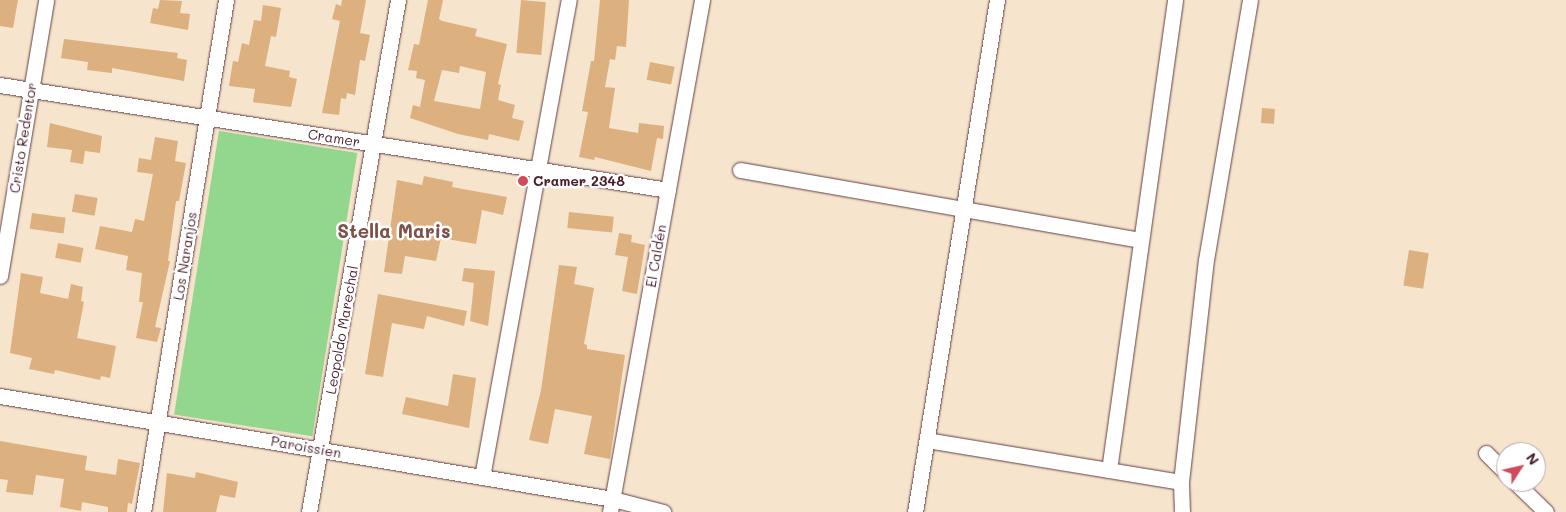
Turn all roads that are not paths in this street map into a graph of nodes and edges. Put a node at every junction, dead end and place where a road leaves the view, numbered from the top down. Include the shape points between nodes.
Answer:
1 (46, 0) edge
2 (226, 0) edge
3 (398, 0) edge
4 (570, 0) edge
5 (702, 0) edge
6 (997, 0) edge
7 (1175, 0) edge
8 (1250, 0) edge
9 (0, 85) edge
10 (31, 89) junction
11 (207, 119) junction
12 (375, 144) junction
13 (541, 170) junction
14 (740, 170) dead end
15 (668, 190) junction
16 (964, 210) junction
17 (1141, 240) junction
18 (0, 276) edge
19 (0, 396) edge
20 (158, 422) junction
21 (927, 440) junction
22 (322, 450) junction
23 (1486, 454) dead end
24 (1496, 464) edge
25 (1109, 470) junction
26 (482, 477) junction
27 (1181, 482) junction
28 (1525, 492) edge
29 (611, 506) edge
30 (143, 512) edge
31 (309, 512) edge
32 (663, 512) edge
33 (915, 512) edge
34 (1182, 512) edge
35 (1546, 512) edge

1 - 10 street, Cristo Redentor
2 - 11 street, Los Naranjos
3 - 12 street, Leopoldo Marechal
4 - 13 street
5 - 15 street, El Caldén
6 - 16 street
7 - 17 street
8 - 27 street via 1206,260
9 - 10 street, Cramer
10 - 11 street, Cramer
10 - 18 street, Cristo Redentor
11 - 12 street, Cramer
11 - 20 street, Los Naranjos
12 - 13 street, Cramer
12 - 22 street, Leopoldo Marechal
13 - 15 street, Cramer
13 - 26 street
14 - 16 street
15 - 29 street, El Caldén
16 - 17 street
16 - 21 street
17 - 25 street
19 - 20 street, Paroissien
20 - 22 street, Paroissien
20 - 30 street, Los Naranjos
21 - 25 street
21 - 33 street
22 - 26 street, Paroissien
22 - 31 street, Leopoldo Marechal
23 - 24 street
25 - 27 street
26 - 29 street, Paroissien
27 - 34 street
28 - 35 street
29 - 32 street, Paroissien

